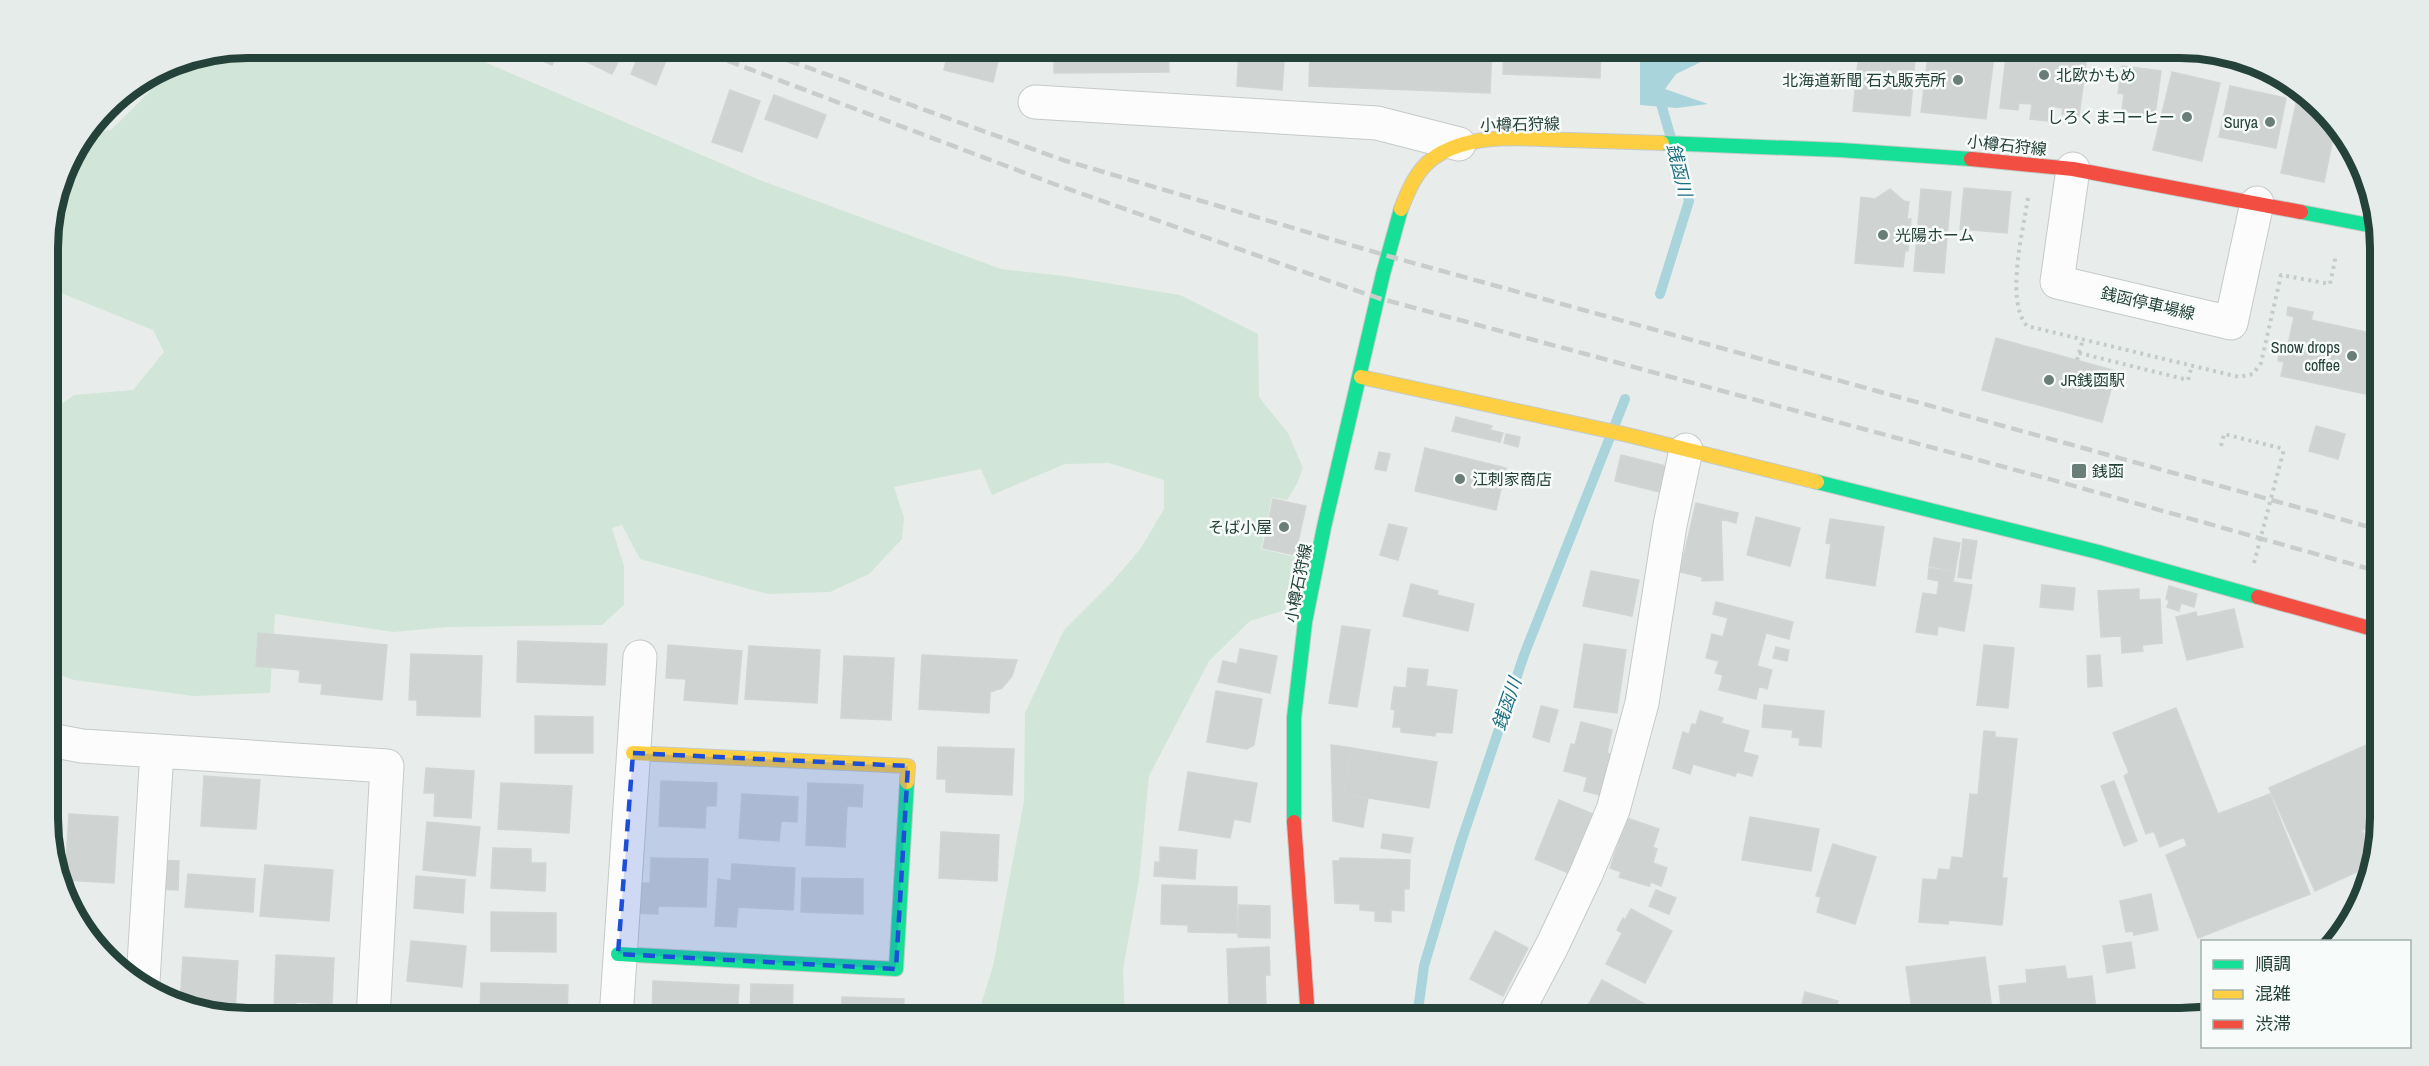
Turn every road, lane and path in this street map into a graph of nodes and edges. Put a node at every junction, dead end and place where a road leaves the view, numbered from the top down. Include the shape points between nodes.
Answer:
1 (1035, 102) dead end
2 (1459, 144) junction
3 (2073, 169) junction
4 (2257, 203) junction
5 (2369, 225) edge
6 (2083, 339) dead end
7 (2079, 353) junction
8 (2077, 360) dead end
9 (2192, 365) dead end
10 (1360, 377) junction
11 (2221, 446) dead end
12 (1686, 450) junction
13 (2254, 563) dead end
14 (2370, 628) edge
15 (640, 657) dead end
16 (58, 742) edge
17 (157, 751) junction
18 (633, 753) junction
19 (618, 954) junction
20 (143, 975) edge
21 (1307, 1007) edge
22 (1520, 1007) edge
23 (374, 1008) edge
24 (616, 1008) edge

1 - 2 street via 1377,123
2 - 3 main road, 小樽石狩線 via 1511,138 1840,150
2 - 10 main road, 小樽石狩線 via 1420,170 1404,201
3 - 4 main road, 小樽石狩線
3 - 4 street, 銭函停車場線 via 2057,282 2232,322
4 - 5 main road, 小樽石狩線
6 - 7 path
7 - 8 path
7 - 9 path via 2188,380
10 - 12 main road
10 - 21 main road, 小樽石狩線 via 1311,597 1294,715 1292,800
11 - 13 path, bridge via 2224,434 2284,449
12 - 14 main road via 2098,552
12 - 22 street via 1642,703 1613,810
15 - 18 street
16 - 17 street
17 - 20 street
17 - 23 street via 387,766
18 - 19 street
18 - 19 main road via 908,766 896,969
19 - 24 street

